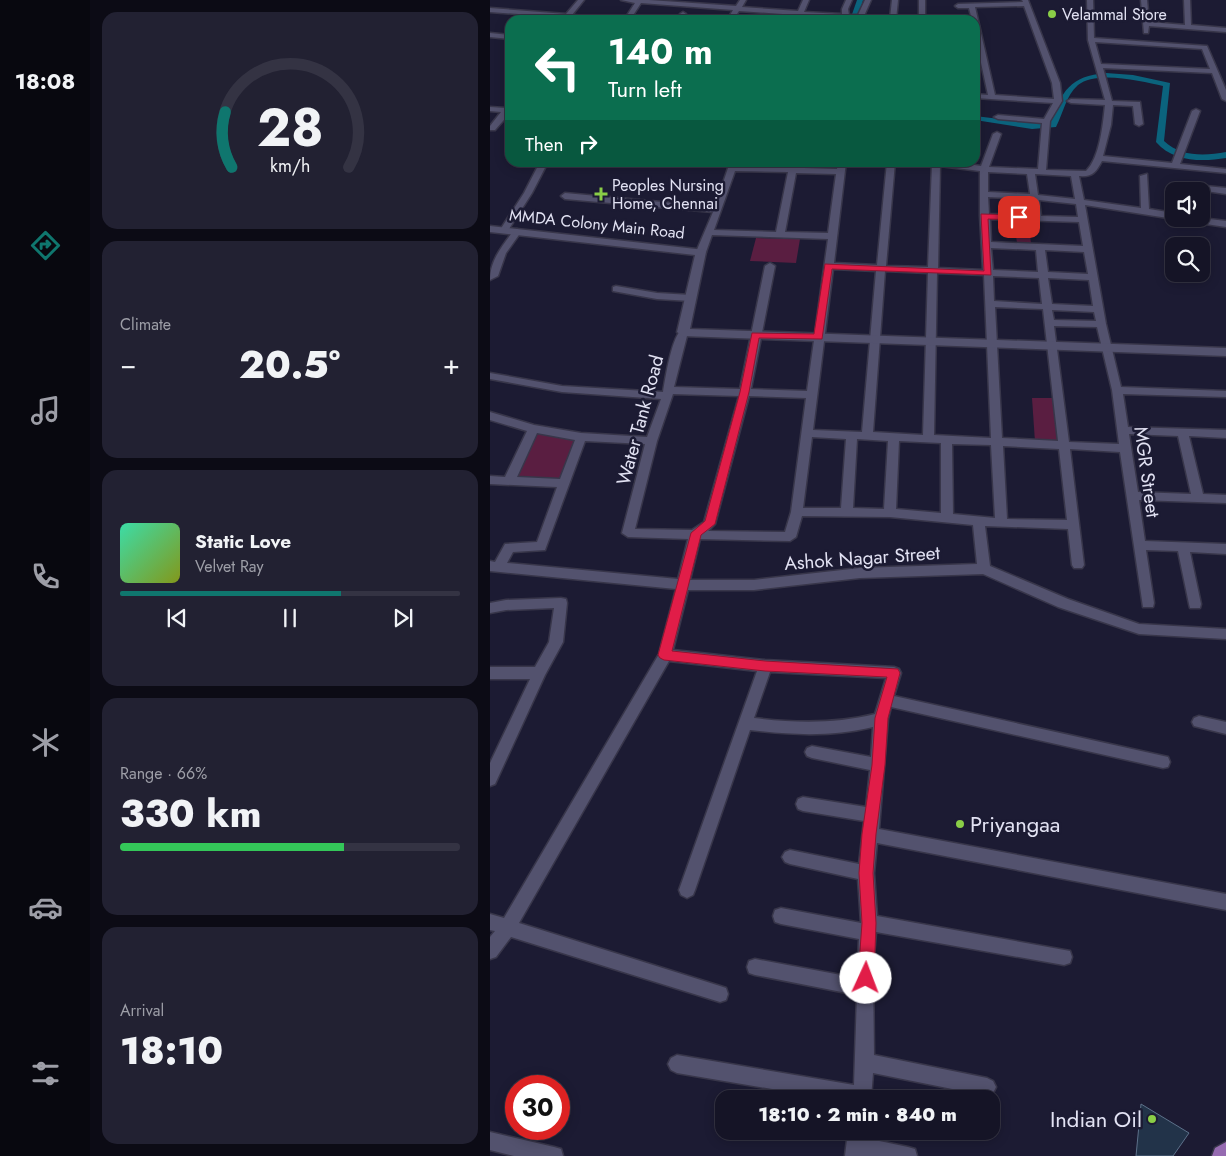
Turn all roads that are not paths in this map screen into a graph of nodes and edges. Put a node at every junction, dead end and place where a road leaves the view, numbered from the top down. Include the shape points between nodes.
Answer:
1 (581, 0) edge
2 (624, 0) edge
3 (743, 0) edge
4 (806, 0) edge
5 (849, 0) edge
6 (868, 0) edge
7 (895, 0) edge
8 (922, 0) edge
9 (1090, 0) edge
10 (1144, 0) edge
11 (1187, 0) edge
12 (639, 1) junction
13 (676, 2) edge
14 (1025, 2) edge
15 (958, 6) dead end
16 (972, 6) junction
17 (738, 8) junction
18 (490, 10) edge
19 (555, 15) edge
20 (569, 15) edge
21 (631, 15) edge
22 (733, 15) edge
23 (785, 15) edge
24 (799, 15) edge
25 (846, 15) edge
26 (862, 15) edge
27 (894, 15) edge
28 (922, 15) edge
29 (974, 15) edge
30 (1146, 24) junction
31 (1188, 27) junction
32 (1226, 30) edge
33 (490, 35) edge
34 (498, 36) junction
35 (505, 37) edge
36 (1091, 40) junction
37 (490, 44) edge
38 (1147, 44) junction
39 (980, 46) edge
40 (1100, 69) junction
41 (1214, 71) junction
42 (980, 97) edge
43 (992, 98) junction
44 (1226, 99) edge
45 (1058, 101) junction
46 (1071, 101) dead end
47 (1108, 103) junction
48 (490, 109) edge
49 (505, 109) edge
50 (1196, 111) dead end
51 (505, 113) edge
52 (998, 118) dead end
53 (1046, 120) junction
54 (1139, 124) dead end
55 (492, 128) dead end
56 (997, 134) dead end
57 (1099, 158) junction
58 (1178, 159) junction
59 (541, 167) edge
60 (732, 167) edge
61 (753, 167) edge
62 (841, 167) edge
63 (891, 167) edge
64 (934, 167) edge
65 (963, 167) edge
66 (984, 170) junction
67 (792, 171) junction
68 (1226, 171) edge
69 (1031, 172) junction
70 (1042, 172) junction
71 (1075, 174) junction
72 (1144, 176) dead end
73 (1210, 189) edge
74 (1226, 191) edge
75 (984, 194) junction
76 (1034, 195) junction
77 (565, 196) dead end
78 (1079, 200) junction
79 (718, 210) junction
80 (1145, 211) junction
81 (1165, 214) edge
82 (984, 216) junction
83 (1036, 218) junction
84 (1082, 220) junction
85 (1210, 222) edge
86 (1226, 224) edge
87 (490, 229) edge
88 (504, 230) junction
89 (517, 232) junction
90 (710, 232) junction
91 (780, 234) junction
92 (832, 236) junction
93 (987, 245) junction
94 (1040, 247) junction
95 (1088, 249) junction
96 (701, 252) junction
97 (490, 257) edge
98 (501, 258) junction
99 (770, 266) dead end
100 (828, 266) junction
101 (881, 268) junction
102 (934, 270) junction
103 (988, 273) junction
104 (1044, 276) junction
105 (491, 277) edge
106 (1092, 277) junction
107 (616, 289) dead end
108 (691, 298) junction
109 (989, 304) junction
110 (1047, 306) junction
111 (1099, 309) junction
112 (1049, 323) junction
113 (1101, 324) junction
114 (683, 332) junction
115 (755, 335) junction
116 (818, 337) junction
117 (874, 339) junction
118 (931, 341) junction
119 (991, 344) junction
120 (1051, 346) junction
121 (1107, 348) junction
122 (1226, 352) edge
123 (490, 376) edge
124 (1117, 390) junction
125 (745, 392) junction
126 (668, 393) junction
127 (1226, 394) edge
128 (811, 395) junction
129 (490, 416) edge
130 (533, 429) junction
131 (1123, 430) junction
132 (1184, 432) junction
133 (806, 433) junction
134 (1226, 434) edge
135 (581, 436) junction
136 (852, 436) junction
137 (868, 437) junction
138 (894, 437) junction
139 (928, 438) junction
140 (651, 441) junction
141 (946, 441) junction
142 (996, 442) junction
143 (1063, 445) junction
144 (1126, 448) junction
145 (490, 480) edge
146 (510, 481) junction
147 (564, 484) junction
148 (1132, 496) junction
149 (1198, 498) junction
150 (1226, 499) edge
151 (796, 512) junction
152 (847, 512) junction
153 (890, 513) junction
154 (947, 517) junction
155 (979, 522) junction
156 (1000, 522) junction
157 (1073, 525) junction
158 (696, 533) junction
159 (1140, 545) junction
160 (1183, 547) junction
161 (1226, 550) edge
162 (1078, 565) dead end
163 (494, 567) edge
164 (984, 569) junction
165 (683, 585) junction
166 (1148, 603) dead end
167 (1195, 604) dead end
168 (490, 608) edge
169 (1226, 634) edge
170 (664, 655) junction
171 (765, 666) junction
172 (490, 672) edge
173 (540, 674) junction
174 (887, 700) junction
175 (881, 718) junction
176 (1199, 722) dead end
177 (745, 723) junction
178 (1226, 728) edge
179 (812, 752) dead end
180 (1163, 762) dead end
181 (878, 765) junction
182 (491, 776) edge
183 (803, 804) dead end
184 (872, 815) junction
185 (869, 834) junction
186 (790, 857) dead end
187 (866, 873) junction
188 (687, 890) dead end
189 (1226, 902) edge
190 (781, 916) dead end
191 (490, 922) edge
192 (508, 927) junction
193 (869, 928) junction
194 (490, 951) edge
195 (1064, 957) dead end
196 (755, 967) dead end
197 (866, 988) junction
198 (720, 994) dead end
199 (865, 1062) junction
200 (677, 1064) dead end
201 (987, 1087) dead end
202 (823, 1090) edge
203 (863, 1090) edge
204 (490, 1141) edge
205 (855, 1144) edge
206 (1226, 1153) edge
207 (554, 1156) edge
208 (908, 1156) edge
209 (1223, 1156) edge

1 - 20 street
2 - 12 street
3 - 17 street
4 - 24 street
5 - 25 street
6 - 26 street
7 - 27 street
8 - 28 street
9 - 36 street
10 - 30 street
11 - 31 street
12 - 13 street
12 - 21 street
13 - 17 street
14 - 16 street
14 - 45 street via 1056,83
15 - 16 street
16 - 29 street
17 - 22 street
17 - 23 street
18 - 19 street
30 - 31 street
30 - 38 street
31 - 32 street
33 - 34 street
34 - 35 street
34 - 37 street
36 - 38 street
36 - 40 street
38 - 41 street via 1205,47
39 - 43 street
40 - 41 street
40 - 47 street
41 - 44 street
42 - 43 street
43 - 45 street
45 - 53 street
46 - 47 street
47 - 54 street via 1137,104
47 - 57 street via 1107,125
48 - 49 street
50 - 58 street
51 - 55 street
52 - 53 street
53 - 70 street
56 - 66 street
57 - 58 street
57 - 71 street via 1088,174
58 - 68 street
59 - 88 street
60 - 79 street
61 - 67 street
62 - 67 street
62 - 92 street
63 - 101 street
64 - 102 street
65 - 66 street
66 - 69 street
66 - 75 street
67 - 91 street
69 - 70 street
69 - 76 street
70 - 71 street
71 - 78 street, MGR Street
72 - 80 street
73 - 74 street
75 - 76 street
75 - 82 street
76 - 78 street
76 - 83 street
77 - 79 street
78 - 80 street
78 - 84 street, MGR Street
79 - 90 street
80 - 81 street
82 - 83 street
82 - 93 street
83 - 84 street
84 - 95 street, MGR Street
85 - 86 street
87 - 88 street, MMDA Colony Main Road
88 - 89 street, MMDA Colony Main Road
89 - 96 street, MMDA Colony Main Road
89 - 98 street
90 - 91 street
90 - 96 street
91 - 92 street
92 - 100 street
93 - 94 street
93 - 103 street
94 - 95 street
94 - 104 street
95 - 106 street, MGR Street
96 - 108 street, Water Tank Road
97 - 98 street
98 - 105 street
99 - 115 street
100 - 101 street
100 - 116 street
101 - 102 street
101 - 117 street
102 - 103 street
102 - 118 street
103 - 104 street
103 - 109 street
104 - 106 street
104 - 110 street
106 - 111 street, MGR Street
107 - 108 street
108 - 114 street, Water Tank Road
109 - 110 street
109 - 119 street
110 - 111 street
110 - 112 street
111 - 113 street, MGR Street
112 - 113 street
112 - 120 street
113 - 121 street, MGR Street
114 - 115 street
114 - 126 street, Water Tank Road
115 - 116 street
115 - 125 street
116 - 117 street
116 - 128 street
117 - 118 street
117 - 137 street
118 - 119 street
118 - 139 street
119 - 120 street
119 - 142 street
120 - 121 street
120 - 143 street
121 - 122 street
121 - 124 street, MGR Street
123 - 126 street via 562,389
124 - 127 street
124 - 131 street, MGR Street
125 - 126 street
125 - 128 street
125 - 158 street via 710,524
126 - 140 street, Water Tank Road
128 - 133 street
129 - 130 street
130 - 135 street
130 - 146 street
131 - 132 street
131 - 144 street, MGR Street
132 - 134 street
132 - 149 street
133 - 136 street
133 - 151 street
135 - 140 street
135 - 147 street
136 - 137 street
136 - 152 street
137 - 138 street
138 - 139 street
138 - 153 street
139 - 141 street
140 - 158 street, Water Tank Road via 628,533
141 - 142 street
141 - 154 street
142 - 143 street
142 - 156 street
143 - 144 street
143 - 157 street
144 - 148 street, MGR Street
145 - 146 street
146 - 147 street
147 - 163 street via 541,547 509,547
148 - 149 street
148 - 159 street, MGR Street
149 - 150 street
151 - 152 street
151 - 158 street via 790,537
152 - 153 street
153 - 154 street
154 - 155 street
155 - 156 street
155 - 164 street
156 - 157 street
157 - 162 street
158 - 165 street
159 - 160 street
159 - 166 street, MGR Street
160 - 161 street
160 - 167 street
163 - 165 street, Ashok Nagar Street
164 - 165 street, Ashok Nagar Street via 860,573 754,585
164 - 169 street, Ashok Nagar Street via 1063,603 1139,629
165 - 170 street
168 - 173 street via 561,603 556,642
170 - 171 street
170 - 192 street
171 - 174 street via 894,673
171 - 177 street
172 - 173 street
173 - 182 street
174 - 175 street
174 - 180 street
175 - 177 street via 821,730
175 - 181 street
176 - 178 street
177 - 188 street
179 - 181 street
181 - 184 street
183 - 184 street
184 - 185 street
185 - 187 street
185 - 189 street
186 - 187 street
187 - 193 street
190 - 193 street
191 - 192 street
192 - 194 street
192 - 198 street
193 - 195 street
193 - 197 street
196 - 197 street
197 - 199 street
199 - 201 street
199 - 203 street
200 - 202 street
204 - 207 street
205 - 208 street
206 - 209 main road

